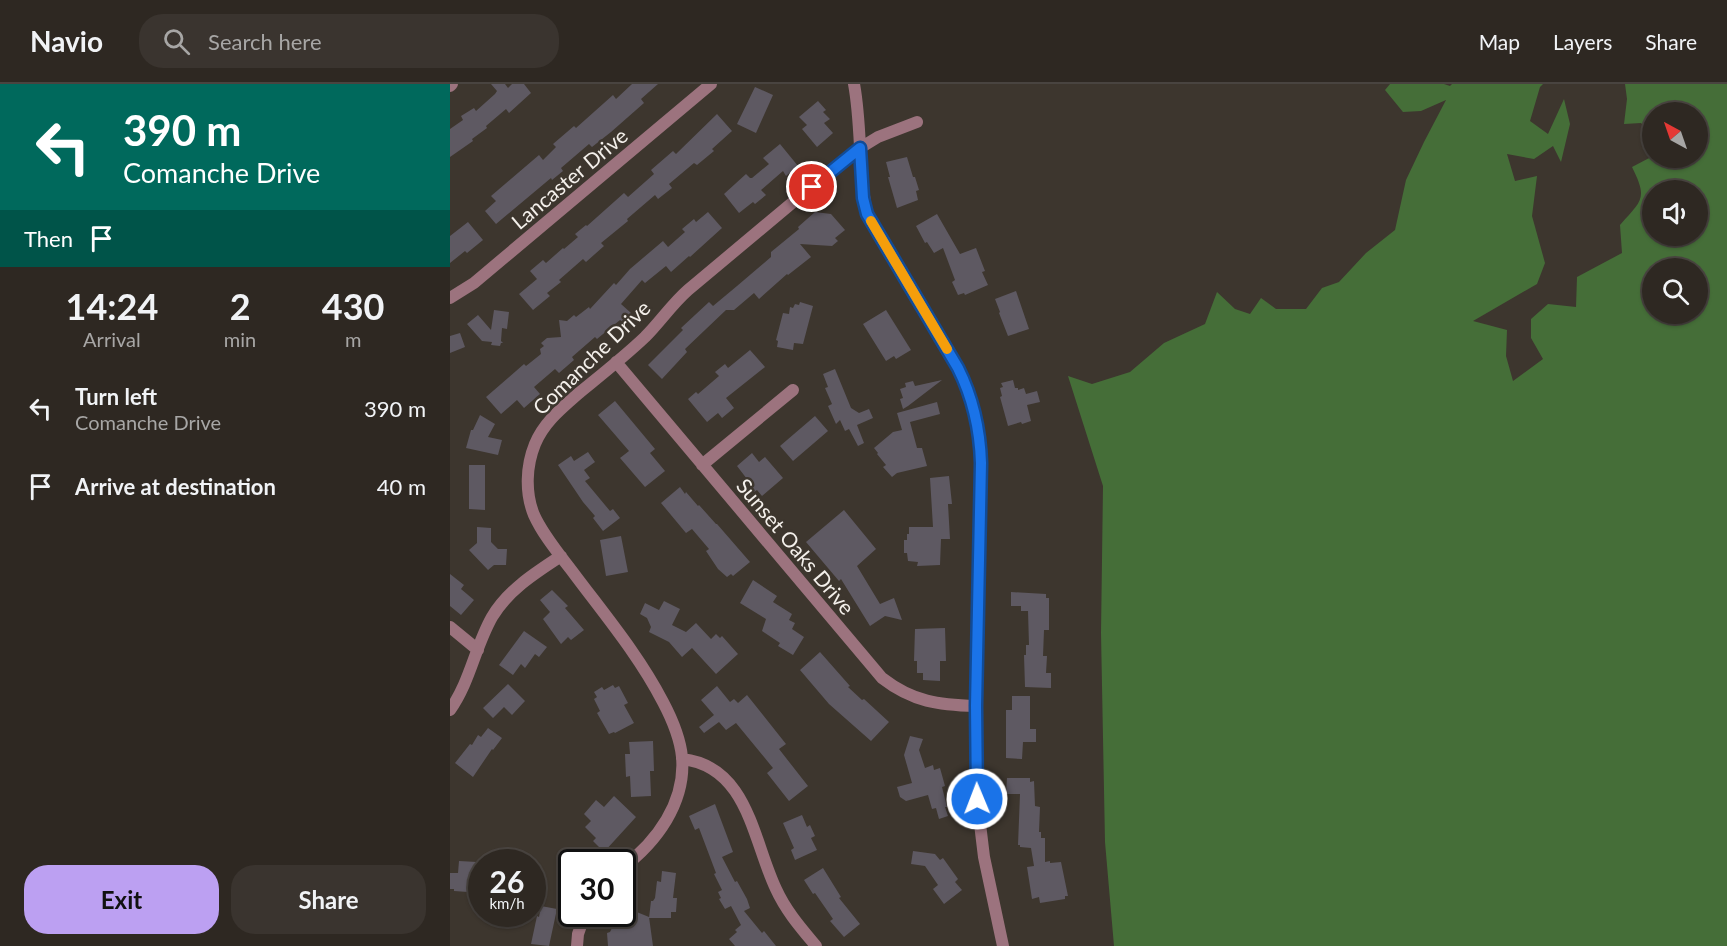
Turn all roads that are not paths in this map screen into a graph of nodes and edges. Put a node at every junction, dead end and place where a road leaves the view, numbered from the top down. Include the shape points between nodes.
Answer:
1 (711, 84) edge
2 (855, 84) edge
3 (917, 122) dead end
4 (860, 148) junction
5 (450, 298) edge
6 (616, 362) junction
7 (793, 390) dead end
8 (702, 465) junction
9 (561, 556) junction
10 (450, 627) edge
11 (478, 650) junction
12 (976, 706) junction
13 (450, 710) edge
14 (682, 759) junction
15 (636, 858) edge
16 (580, 927) edge
17 (577, 946) edge
18 (816, 946) edge
19 (1003, 946) edge

1 - 5 street, Lancaster Drive
2 - 4 street
3 - 4 street, Comanche Drive
4 - 6 street, Comanche Drive via 678,299
4 - 12 street via 867,214 958,368 976,417 981,456
6 - 8 street, Sunset Oaks Drive
6 - 9 street, Comanche Drive via 551,418 530,458 531,506
7 - 8 street
8 - 12 street, Sunset Oaks Drive via 882,678 929,702
9 - 11 street via 507,597 492,618
9 - 14 street, Comanche Drive via 649,676 674,724
10 - 11 street
11 - 13 street
12 - 19 street via 980,829
14 - 15 street, Comanche Drive via 681,779 671,812
14 - 18 street via 708,765 739,795 782,900
16 - 17 street

